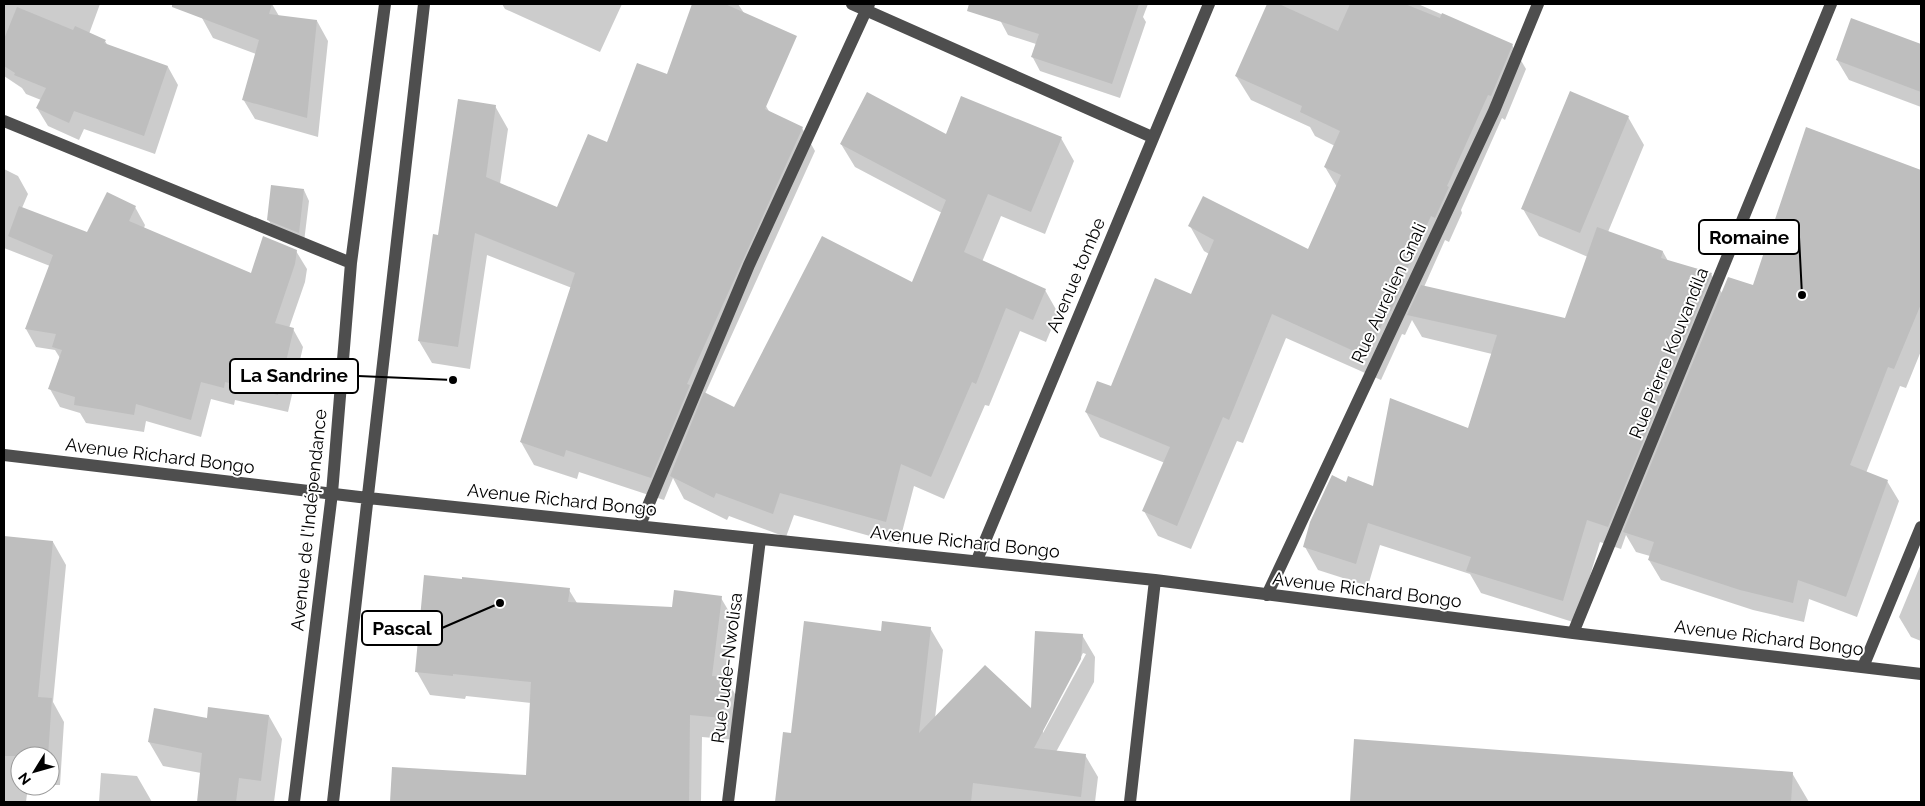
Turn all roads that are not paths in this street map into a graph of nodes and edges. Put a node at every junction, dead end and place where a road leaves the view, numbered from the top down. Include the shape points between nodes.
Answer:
1 (385, 4) edge
2 (424, 4) edge
3 (852, 4) edge
4 (1209, 4) edge
5 (1538, 4) edge
6 (1831, 4) edge
7 (868, 7) edge
8 (4, 121) edge
9 (1152, 137) junction
10 (351, 263) junction
11 (4, 455) edge
12 (332, 493) junction
13 (368, 498) junction
14 (640, 525) junction
15 (1921, 527) edge
16 (760, 539) junction
17 (977, 560) junction
18 (1155, 580) junction
19 (1267, 595) junction
20 (1573, 633) junction
21 (1863, 667) junction
22 (1921, 674) edge
23 (294, 802) edge
24 (333, 802) edge
25 (728, 802) edge
26 (1130, 802) edge

1 - 10 street, Avenue de l'Indépendance
2 - 13 street
3 - 7 street
4 - 9 street, Avenue tombe
5 - 19 street, Rue Aurelien Gnali via 1494,111
6 - 20 street, Rue Pierre Kouvandila
7 - 9 street
7 - 14 street via 749,265
8 - 10 street
9 - 17 street, Avenue tombe
10 - 12 street, Avenue de l'Indépendance
11 - 12 street, Avenue Richard Bongo
12 - 13 street, Avenue Richard Bongo
12 - 23 street, Avenue de l'Indépendance
13 - 14 street, Avenue Richard Bongo
13 - 24 street
14 - 16 street, Avenue Richard Bongo
15 - 21 street
16 - 17 street, Avenue Richard Bongo
16 - 25 street, Rue Jude-Nwolisa
17 - 18 street, Avenue Richard Bongo
18 - 19 street, Avenue Richard Bongo
18 - 26 street
19 - 20 street, Avenue Richard Bongo
20 - 21 street, Avenue Richard Bongo
21 - 22 street, Avenue Richard Bongo

